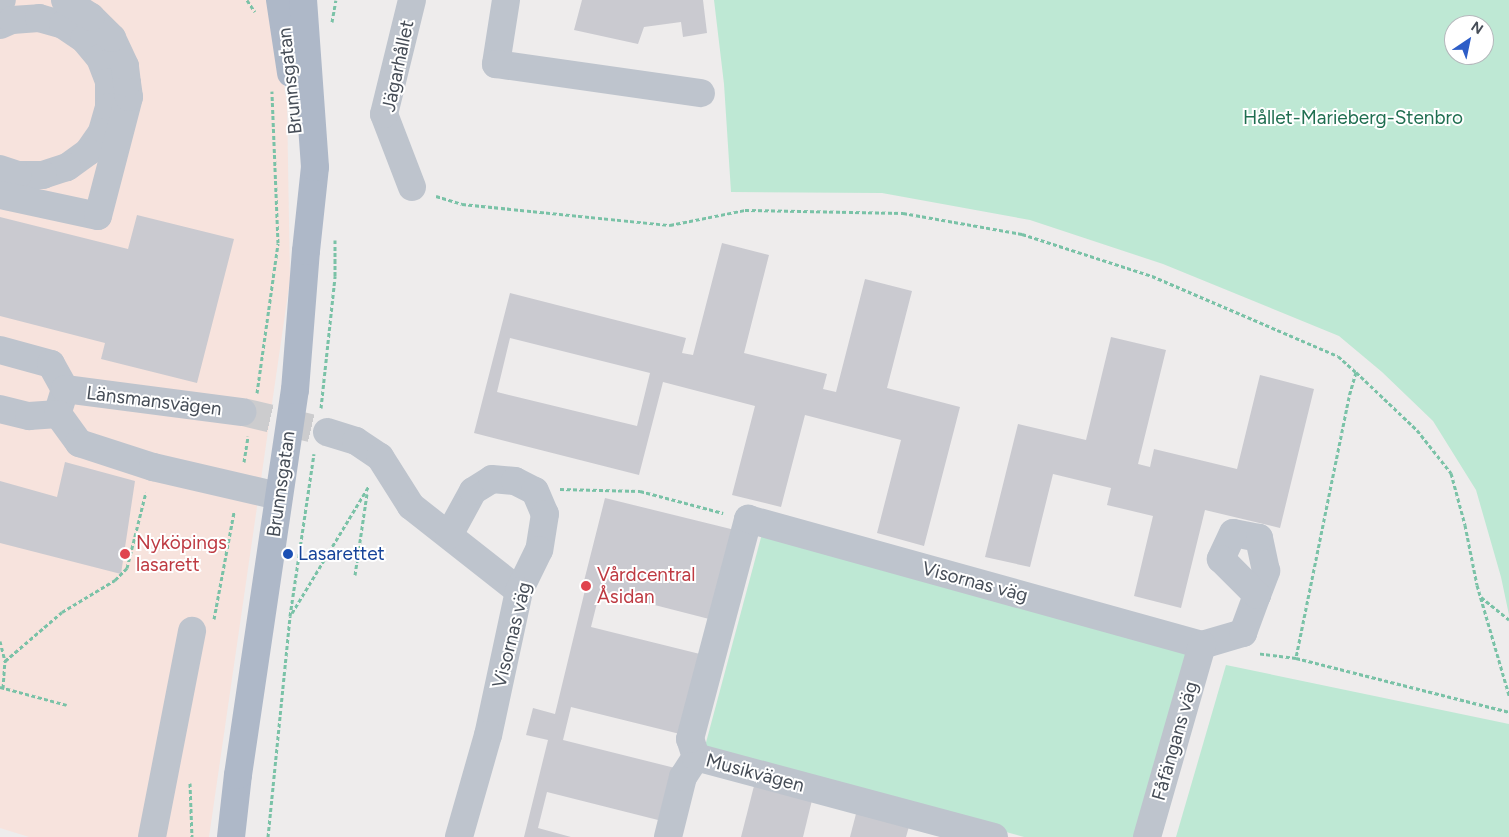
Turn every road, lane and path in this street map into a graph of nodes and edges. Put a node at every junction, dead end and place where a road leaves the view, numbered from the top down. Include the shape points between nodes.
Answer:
1 (66, 0) edge
2 (280, 0) edge
3 (303, 0) edge
4 (412, 0) edge
5 (506, 0) edge
6 (40, 9) edge
7 (0, 25) edge
8 (701, 94) dead end
9 (0, 169) edge
10 (412, 187) joint
11 (0, 195) edge
12 (306, 252) junction
13 (0, 350) edge
14 (1356, 372) junction
15 (61, 402) junction
16 (0, 409) edge
17 (243, 412) tunnel mouth
18 (327, 432) tunnel mouth
19 (380, 457) junction
20 (153, 467) junction
21 (367, 491) junction
22 (534, 491) junction
23 (279, 496) junction
24 (748, 520) junction
25 (449, 536) junction
26 (355, 575) dead end
27 (519, 591) junction
28 (1257, 596) dead end
29 (1480, 596) junction
30 (290, 616) dead end
31 (1509, 620) edge
32 (192, 631) dead end
33 (0, 640) edge
34 (1202, 645) junction
35 (1249, 652) dead end
36 (1296, 658) junction
37 (5, 661) junction
38 (1, 687) edge
39 (1509, 695) edge
40 (67, 706) dead end
41 (1509, 712) edge
42 (696, 758) junction
43 (238, 775) junction
44 (152, 837) edge
45 (225, 837) edge
46 (231, 837) edge
47 (460, 837) edge
48 (668, 837) edge
49 (994, 837) edge
50 (1147, 837) edge

1 - 11 street via 91,17 112,38 125,66 129,97 98,216
2 - 12 main road, Brunnsgatan via 288,49
3 - 12 main road, Brunnsgatan via 315,167
4 - 10 street, Jägarhållet via 384,114
5 - 8 street via 496,64
6 - 7 street
6 - 9 street via 84,39 100,58 108,82 109,107 102,132 88,152 67,167 43,175 18,175
10 - 14 path via 462,204 670,224 745,210 903,213 1022,234 1152,276 1338,356
12 - 23 main road, Brunnsgatan via 295,390
13 - 15 street via 51,364
14 - 29 path via 1417,430 1451,472
14 - 36 path
15 - 16 street, Länsmansvägen via 29,416
15 - 17 street, Länsmansvägen
15 - 20 street via 79,442
18 - 19 street via 356,441
19 - 21 path
19 - 25 street via 411,506
20 - 23 street
20 - 37 path via 127,568 115,580 62,612
21 - 26 path
21 - 30 path
22 - 24 path via 571,487 640,491
22 - 25 street via 516,481 492,479 473,491
22 - 27 street, Visornas väg via 545,514 538,550
23 - 43 main road, Brunnsgatan
24 - 34 street, Visornas väg
24 - 42 street, Musikvägen via 690,739
25 - 27 street
27 - 47 street, Visornas väg via 488,734
28 - 34 street via 1244,633
29 - 31 path
29 - 39 path
32 - 44 street
33 - 37 path
34 - 50 street, Fåfängans väg
35 - 36 path
36 - 41 path
37 - 38 path
38 - 40 path
42 - 48 street via 683,777
42 - 49 street, Musikvägen
43 - 45 main road, Brunnsgatan
43 - 46 main road, Brunnsgatan

